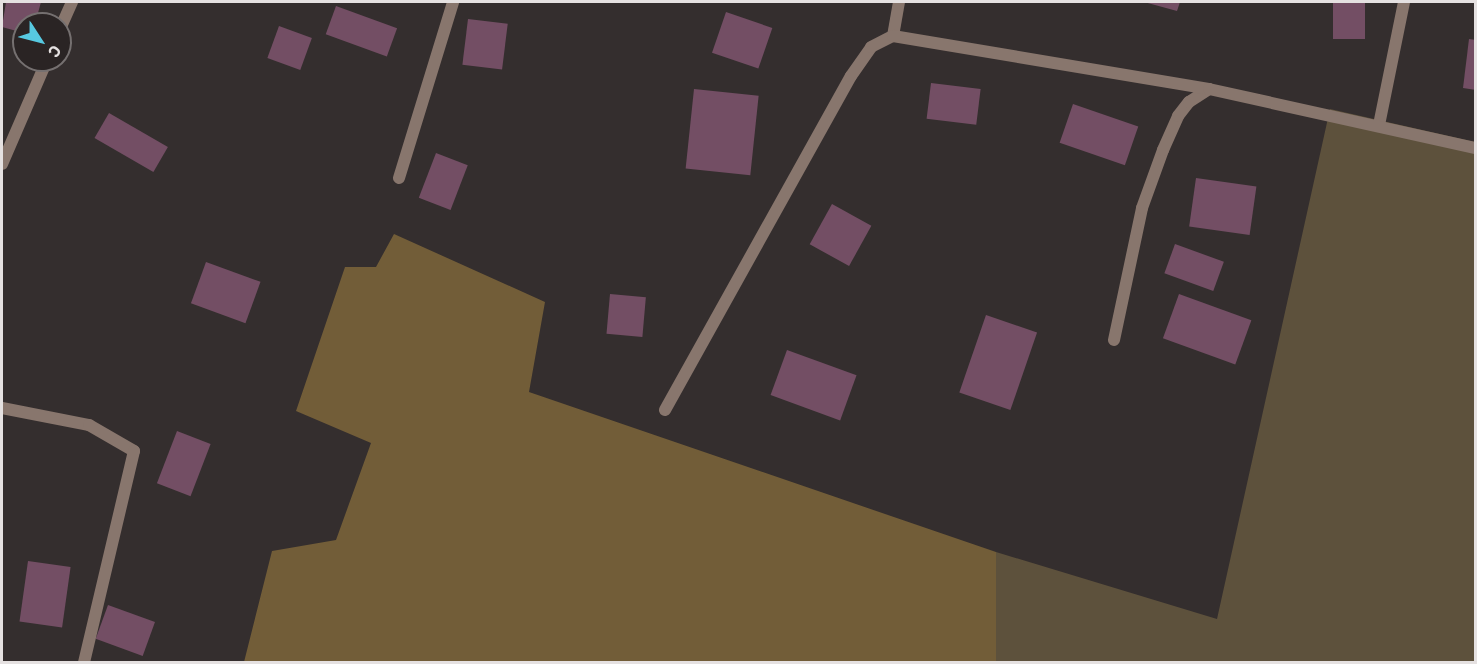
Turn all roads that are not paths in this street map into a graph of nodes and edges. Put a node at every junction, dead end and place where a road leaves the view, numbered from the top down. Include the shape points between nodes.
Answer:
1 (453, 2) edge
2 (899, 2) edge
3 (1404, 2) edge
4 (893, 36) junction
5 (42, 72) edge
6 (1209, 89) junction
7 (1379, 125) junction
8 (1476, 148) edge
9 (2, 164) edge
10 (399, 178) dead end
11 (1114, 340) dead end
12 (2, 408) edge
13 (665, 410) dead end
14 (84, 663) edge

1 - 10 street
2 - 4 street
3 - 7 street
4 - 6 street
4 - 13 street via 871,47 850,76
5 - 9 street
6 - 7 street
6 - 11 street via 1189,102 1178,116 1163,150 1142,208
7 - 8 street
12 - 14 street via 89,424 134,451

